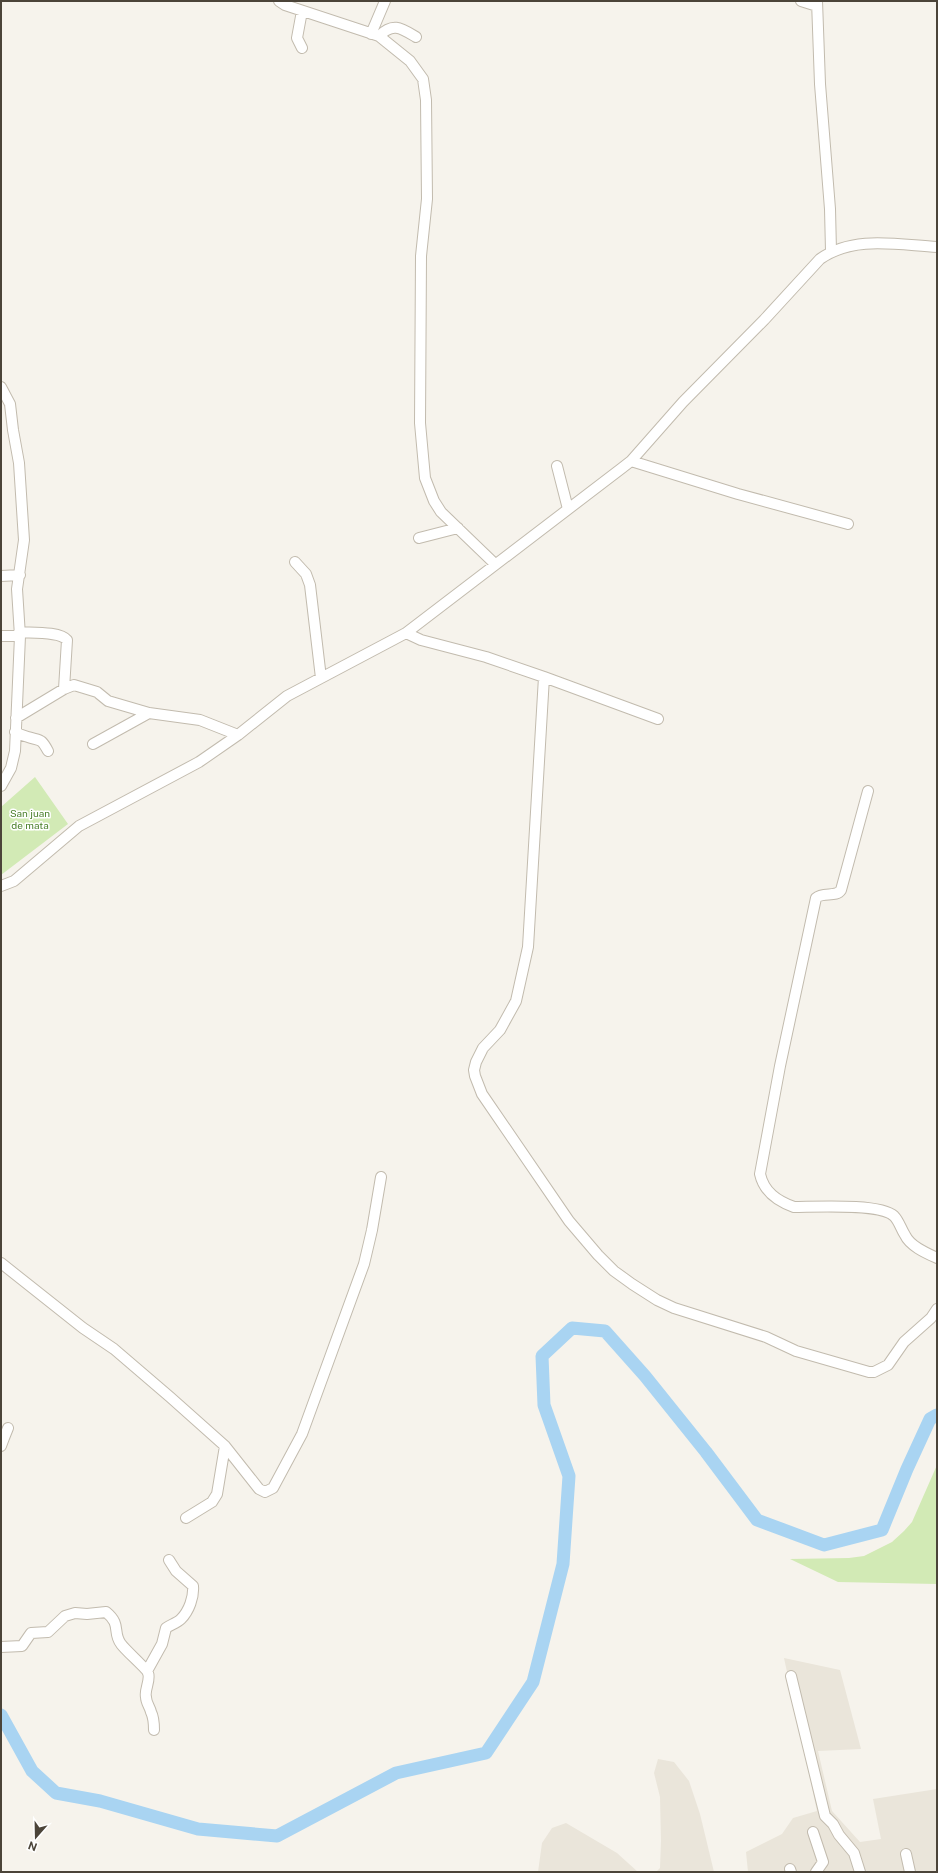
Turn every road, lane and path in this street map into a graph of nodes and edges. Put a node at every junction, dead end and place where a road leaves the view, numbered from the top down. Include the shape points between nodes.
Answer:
1 (279, 1) edge
2 (385, 1) edge
3 (801, 1) edge
4 (817, 3) edge
5 (302, 11) junction
6 (375, 35) junction
7 (416, 36) dead end
8 (302, 48) dead end
9 (937, 247) edge
10 (831, 251) junction
11 (1, 387) edge
12 (631, 461) junction
13 (557, 466) dead end
14 (568, 509) junction
15 (848, 524) dead end
16 (458, 528) junction
17 (419, 538) dead end
18 (294, 562) dead end
19 (495, 564) junction
20 (20, 575) junction
21 (1, 576) edge
22 (406, 633) junction
23 (19, 634) junction
24 (1, 636) edge
25 (544, 677) junction
26 (321, 678) junction
27 (64, 689) junction
28 (150, 713) junction
29 (16, 718) junction
30 (658, 719) dead end
31 (15, 732) junction
32 (238, 735) junction
33 (92, 744) dead end
34 (48, 752) dead end
35 (1, 786) edge
36 (868, 791) dead end
37 (1, 886) edge
38 (381, 1177) dead end
39 (937, 1258) edge
40 (1, 1263) edge
41 (937, 1309) edge
42 (225, 1446) junction
43 (186, 1518) dead end
44 (169, 1560) dead end
45 (1, 1647) edge
46 (147, 1671) junction
47 (791, 1676) dead end
48 (154, 1730) dead end
49 (813, 1832) dead end
50 (906, 1854) dead end
51 (816, 1872) edge
52 (860, 1872) edge
53 (910, 1872) edge

1 - 5 street
2 - 6 street
3 - 4 street
4 - 10 street
5 - 6 street
5 - 8 street via 297,33
6 - 7 street via 396,27
6 - 16 street via 410,61 423,79 425,88 427,200 420,294 421,439 428,490 442,512
9 - 10 street via 871,243
10 - 12 street via 820,259 683,402
11 - 20 street via 10,404 19,463 24,540
12 - 14 street
12 - 15 street
13 - 14 street
14 - 19 street
16 - 17 street
16 - 19 street
18 - 26 street via 306,574 310,584
19 - 22 street
20 - 21 street
20 - 23 street via 17,588
22 - 25 street via 421,640 486,657
22 - 26 street
23 - 24 street
23 - 27 street via 53,634 65,637 67,640
23 - 29 street
25 - 30 street
25 - 41 street via 528,948 516,1000 500,1030 483,1048 476,1062 475,1076 482,1094 570,1222 614,1271 663,1303 766,1337 796,1351 874,1372 888,1365 904,1342 932,1318
26 - 32 street via 287,696
27 - 28 street via 78,686 97,692 108,701
27 - 29 street
28 - 32 street via 200,720
28 - 33 street
29 - 31 street
31 - 34 street via 42,741
31 - 35 street via 14,760
32 - 37 street via 199,762 79,826 14,881
36 - 39 street via 841,890 836,894 816,898 760,1174 766,1190 794,1207 859,1207 884,1210 895,1217 909,1240
38 - 42 street via 364,1264 302,1434 273,1488 265,1492 255,1485
40 - 42 street via 114,1350
42 - 43 street via 218,1494 212,1502
44 - 46 street via 176,1571 193,1586 194,1594 181,1620 166,1628 162,1644
45 - 46 street via 22,1646 31,1633 48,1632 65,1616 75,1613 106,1612 115,1621 117,1638 121,1645
46 - 48 street via 149,1675 145,1697 154,1719
47 - 52 street via 823,1811 854,1853
49 - 51 street via 823,1862
50 - 53 street

